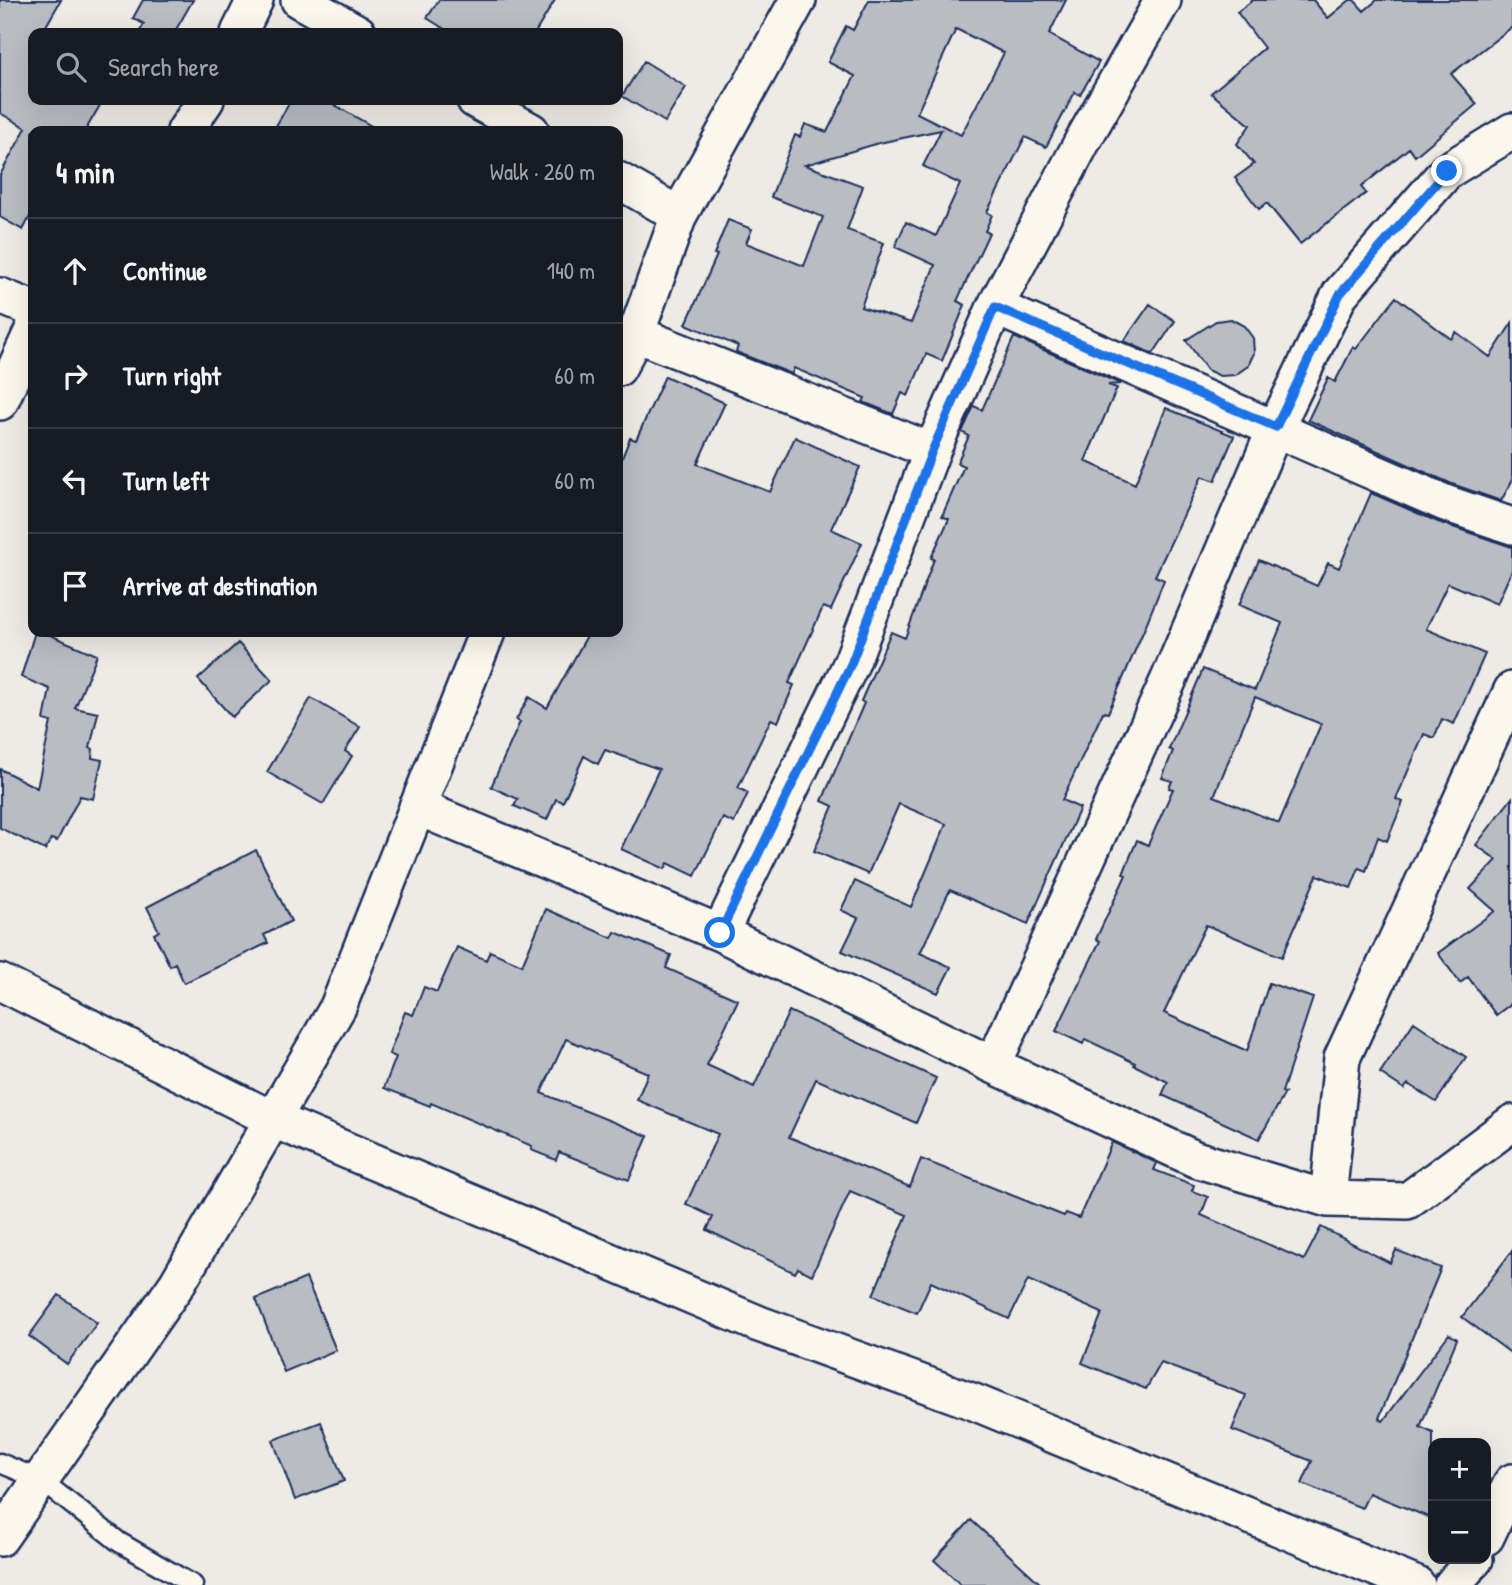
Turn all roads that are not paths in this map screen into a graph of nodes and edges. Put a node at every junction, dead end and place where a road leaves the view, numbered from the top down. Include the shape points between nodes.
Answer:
1 (255, 0) edge
2 (299, 0) edge
3 (798, 0) edge
4 (1163, 0) edge
5 (241, 28) edge
6 (349, 28) edge
7 (203, 105) edge
8 (484, 105) edge
9 (188, 126) edge
10 (522, 126) edge
11 (1512, 131) edge
12 (623, 183) edge
13 (679, 215) junction
14 (0, 296) edge
15 (28, 307) edge
16 (995, 307) junction
17 (636, 334) junction
18 (28, 341) edge
19 (623, 359) edge
20 (0, 402) edge
21 (1276, 427) junction
22 (932, 451) junction
23 (1512, 526) edge
24 (485, 637) edge
25 (1512, 690) edge
26 (1505, 731) edge
27 (417, 807) junction
28 (720, 933) junction
29 (0, 982) edge
30 (993, 1065) junction
31 (272, 1119) junction
32 (1512, 1123) edge
33 (1328, 1199) junction
34 (0, 1462) edge
35 (41, 1480) junction
36 (1512, 1482) edge
37 (1491, 1526) edge
38 (0, 1538) edge
39 (1471, 1564) edge
40 (192, 1585) edge
41 (1417, 1585) edge
42 (1452, 1585) edge

1 - 5 street
2 - 6 street
3 - 13 street
4 - 16 street
7 - 9 street
8 - 10 street
11 - 21 street via 1447,171 1340,294
12 - 13 street
13 - 17 street
14 - 15 street
16 - 21 street
16 - 22 street
17 - 19 street
17 - 22 street
18 - 20 street
21 - 23 street via 1445,503
21 - 30 street via 1169,679
22 - 28 street via 851,664
24 - 27 street
25 - 26 street
26 - 33 street via 1439,842 1342,1058
27 - 28 street
27 - 31 street via 338,1007
28 - 30 street
29 - 31 street
30 - 33 street via 1195,1159
31 - 35 street via 177,1284
31 - 41 street via 759,1324 974,1402
32 - 33 street via 1407,1201
34 - 35 lane
35 - 38 street
35 - 40 lane via 119,1542
36 - 37 street
39 - 42 street

